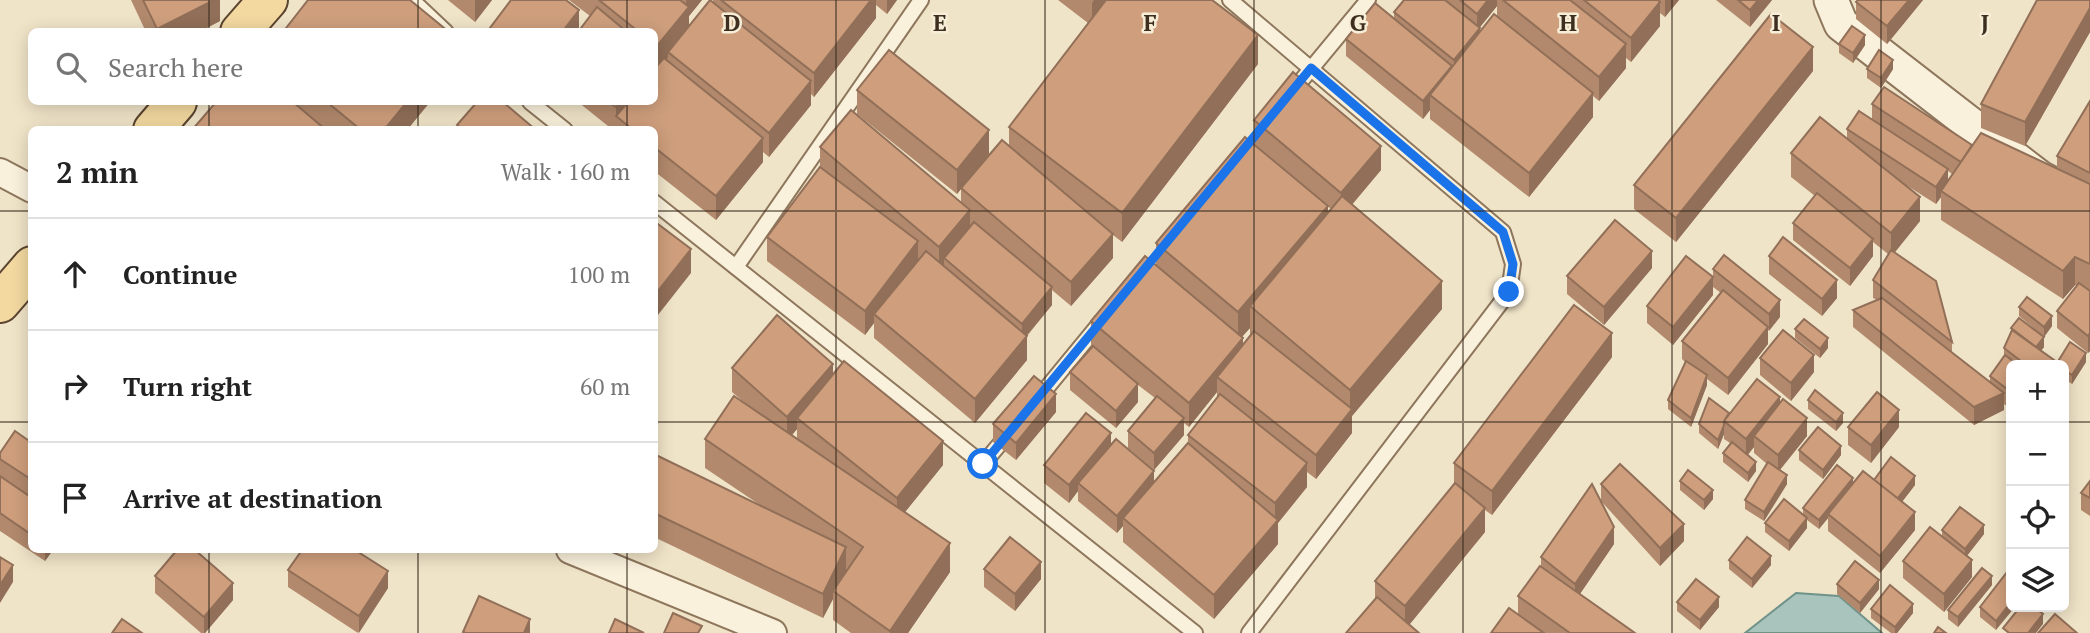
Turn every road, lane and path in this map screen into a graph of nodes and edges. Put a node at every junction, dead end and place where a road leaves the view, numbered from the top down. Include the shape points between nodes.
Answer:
1 (268, 0) edge
2 (412, 0) edge
3 (920, 0) edge
4 (1230, 0) edge
5 (1368, 0) edge
6 (1831, 0) edge
7 (244, 28) edge
8 (442, 28) edge
9 (1311, 68) junction
10 (1285, 100) edge
11 (174, 105) edge
12 (534, 105) edge
13 (156, 126) edge
14 (560, 126) edge
15 (0, 172) edge
16 (28, 187) edge
17 (658, 204) edge
18 (2090, 204) edge
19 (736, 267) junction
20 (28, 271) edge
21 (0, 303) edge
22 (1108, 314) edge
23 (983, 464) junction
24 (577, 553) edge
25 (774, 633) edge
26 (1195, 633) edge
27 (1249, 633) edge

1 - 7 main road
2 - 8 lane
3 - 19 lane
4 - 9 lane
5 - 9 lane
6 - 18 street via 1841,24 2040,178
9 - 10 lane
9 - 27 lane via 1503,232 1513,264 1509,292
11 - 13 main road
12 - 14 lane
15 - 16 street
17 - 19 lane
19 - 23 lane
20 - 21 main road
22 - 23 lane
23 - 26 lane
24 - 25 street

